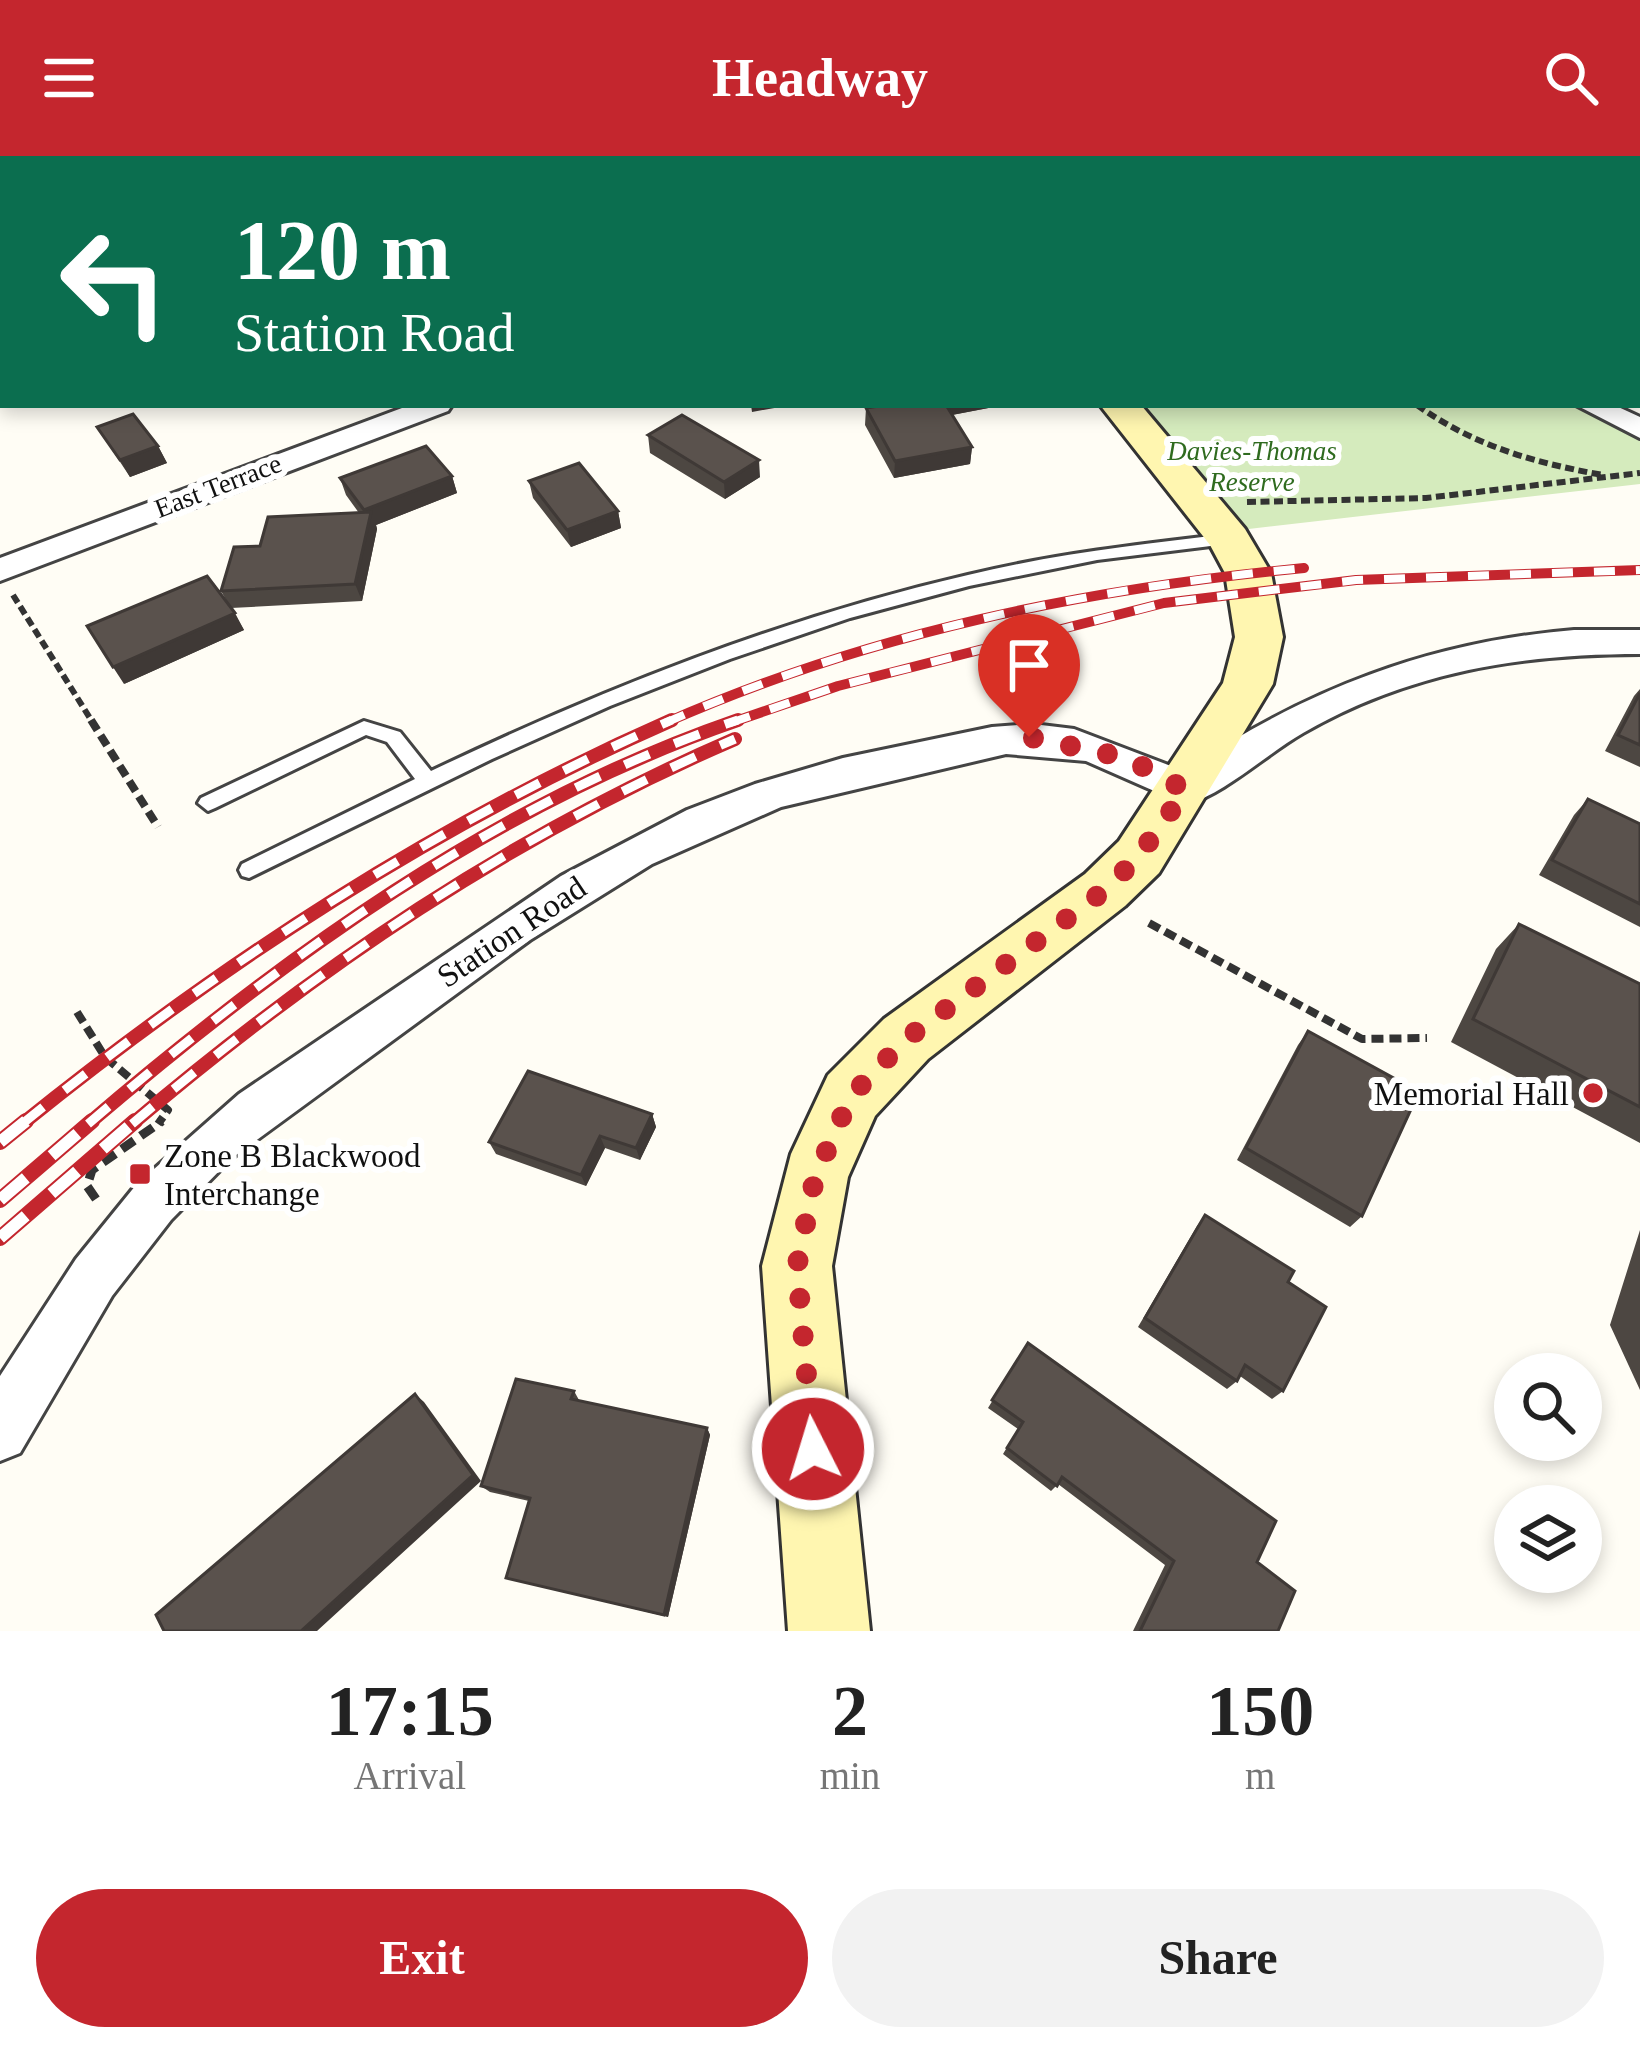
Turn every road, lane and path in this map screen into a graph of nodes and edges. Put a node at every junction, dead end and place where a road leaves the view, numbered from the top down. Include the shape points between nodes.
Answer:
1 (429, 408) edge
2 (1122, 408) edge
3 (1421, 408) edge
4 (1598, 408) edge
5 (1640, 429) edge
6 (1640, 473) edge
7 (1613, 477) junction
8 (1218, 524) junction
9 (6, 581) edge
10 (1640, 642) edge
11 (426, 779) junction
12 (1186, 790) junction
13 (208, 803) dead end
14 (158, 827) dead end
15 (249, 870) dead end
16 (1149, 923) dead end
17 (77, 1012) dead end
18 (1427, 1038) dead end
19 (101, 1214) dead end
20 (0, 1433) edge
21 (830, 1631) edge

1 - 9 street, East Terrace
2 - 8 main road
3 - 7 path via 1516,460
4 - 5 street
6 - 7 path
7 - 8 path via 1426,498 1256,500
8 - 11 lane via 838,612 702,658
8 - 12 main road via 1248,573 1259,638 1248,684
9 - 14 path
10 - 12 street via 1512,645 1353,688
11 - 13 lane via 394,735 364,728
11 - 15 lane
12 - 20 street, Station Road via 1127,758 1029,737 843,770 745,800 652,841 496,938 213,1144 108,1258
12 - 21 main road via 1105,890 906,1039 851,1096 815,1177 797,1266
16 - 18 path via 1362,1039
17 - 19 path via 105,1057 168,1110 88,1175

